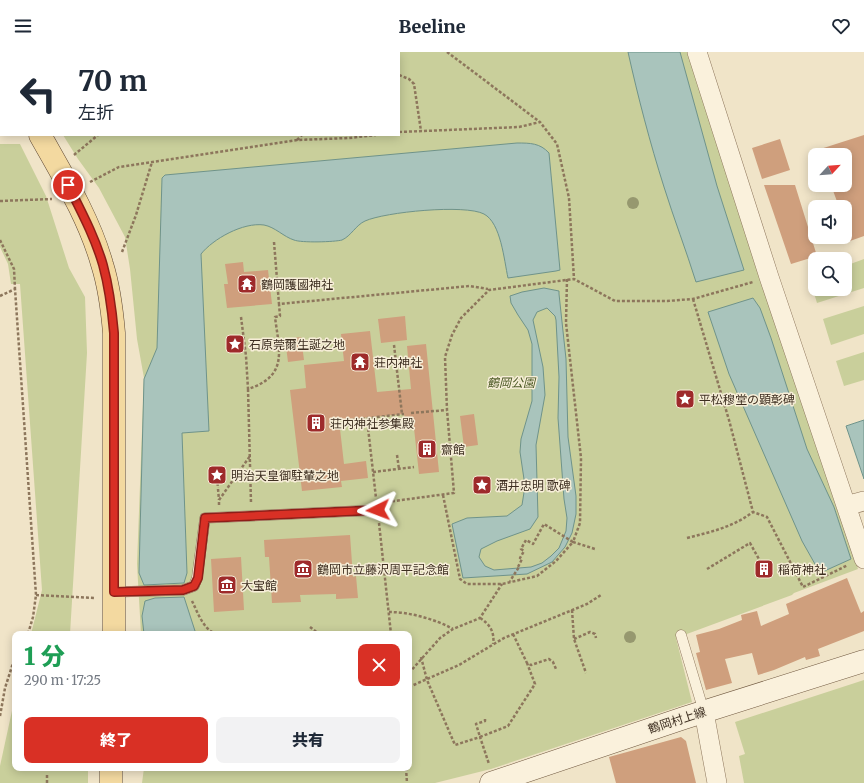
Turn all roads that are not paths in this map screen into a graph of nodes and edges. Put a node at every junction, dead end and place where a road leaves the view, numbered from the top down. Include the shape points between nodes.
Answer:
1 (697, 52) edge
2 (41, 136) edge
3 (864, 501) edge
4 (379, 505) road end
5 (846, 506) junction
6 (864, 558) edge
7 (106, 595) junction
8 (113, 631) edge
9 (681, 635) dead end
10 (864, 661) edge
11 (704, 712) junction
12 (111, 771) edge
13 (491, 776) edge
14 (111, 783) edge
15 (717, 783) edge

1 - 5 street
2 - 7 main road via 91,233 110,297 114,333
3 - 5 street
4 - 7 lane via 205,518 197,582 187,589
5 - 6 street
7 - 8 main road
9 - 11 lane
10 - 11 main road, 鶴岡村上線
11 - 13 main road, 鶴岡村上線
11 - 15 street
12 - 14 main road

